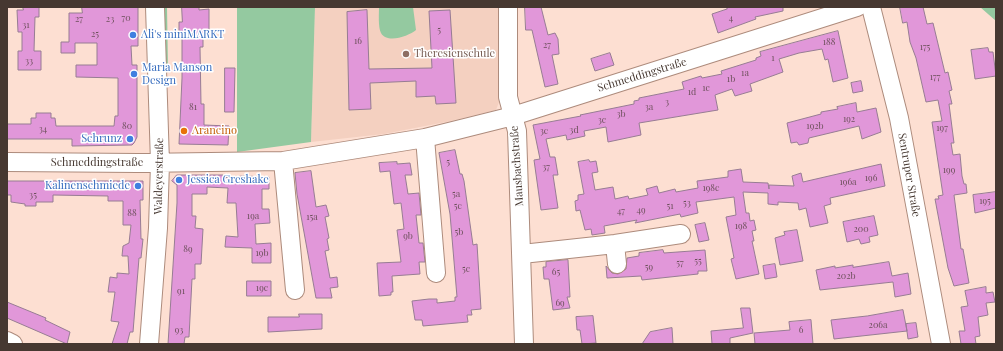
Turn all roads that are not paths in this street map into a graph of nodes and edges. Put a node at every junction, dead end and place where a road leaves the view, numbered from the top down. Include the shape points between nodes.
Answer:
1 (155, 7) edge
2 (508, 7) edge
3 (857, 7) edge
4 (871, 7) edge
5 (513, 116) junction
6 (425, 138) junction
7 (283, 161) junction
8 (7, 162) edge
9 (160, 163) junction
10 (681, 234) dead end
11 (615, 244) junction
12 (522, 254) junction
13 (617, 264) dead end
14 (436, 273) dead end
15 (295, 290) dead end
16 (7, 341) edge
17 (13, 344) edge
18 (149, 344) edge
19 (524, 344) edge
20 (940, 344) edge

1 - 9 street, Waldeyerstraße
2 - 5 street, Mausbachstraße via 508,97
3 - 5 street, Schmeddingstraße
4 - 20 street, Sentruper Straße via 899,118
5 - 6 street, Schmeddingstraße
5 - 12 street, Mausbachstraße via 517,131
6 - 7 street, Schmeddingstraße
6 - 14 street
7 - 9 street, Schmeddingstraße
7 - 15 street
8 - 9 street, Schmeddingstraße
9 - 18 street, Waldeyerstraße
10 - 11 street
11 - 12 street
11 - 13 street
12 - 19 street, Mausbachstraße
16 - 17 street

